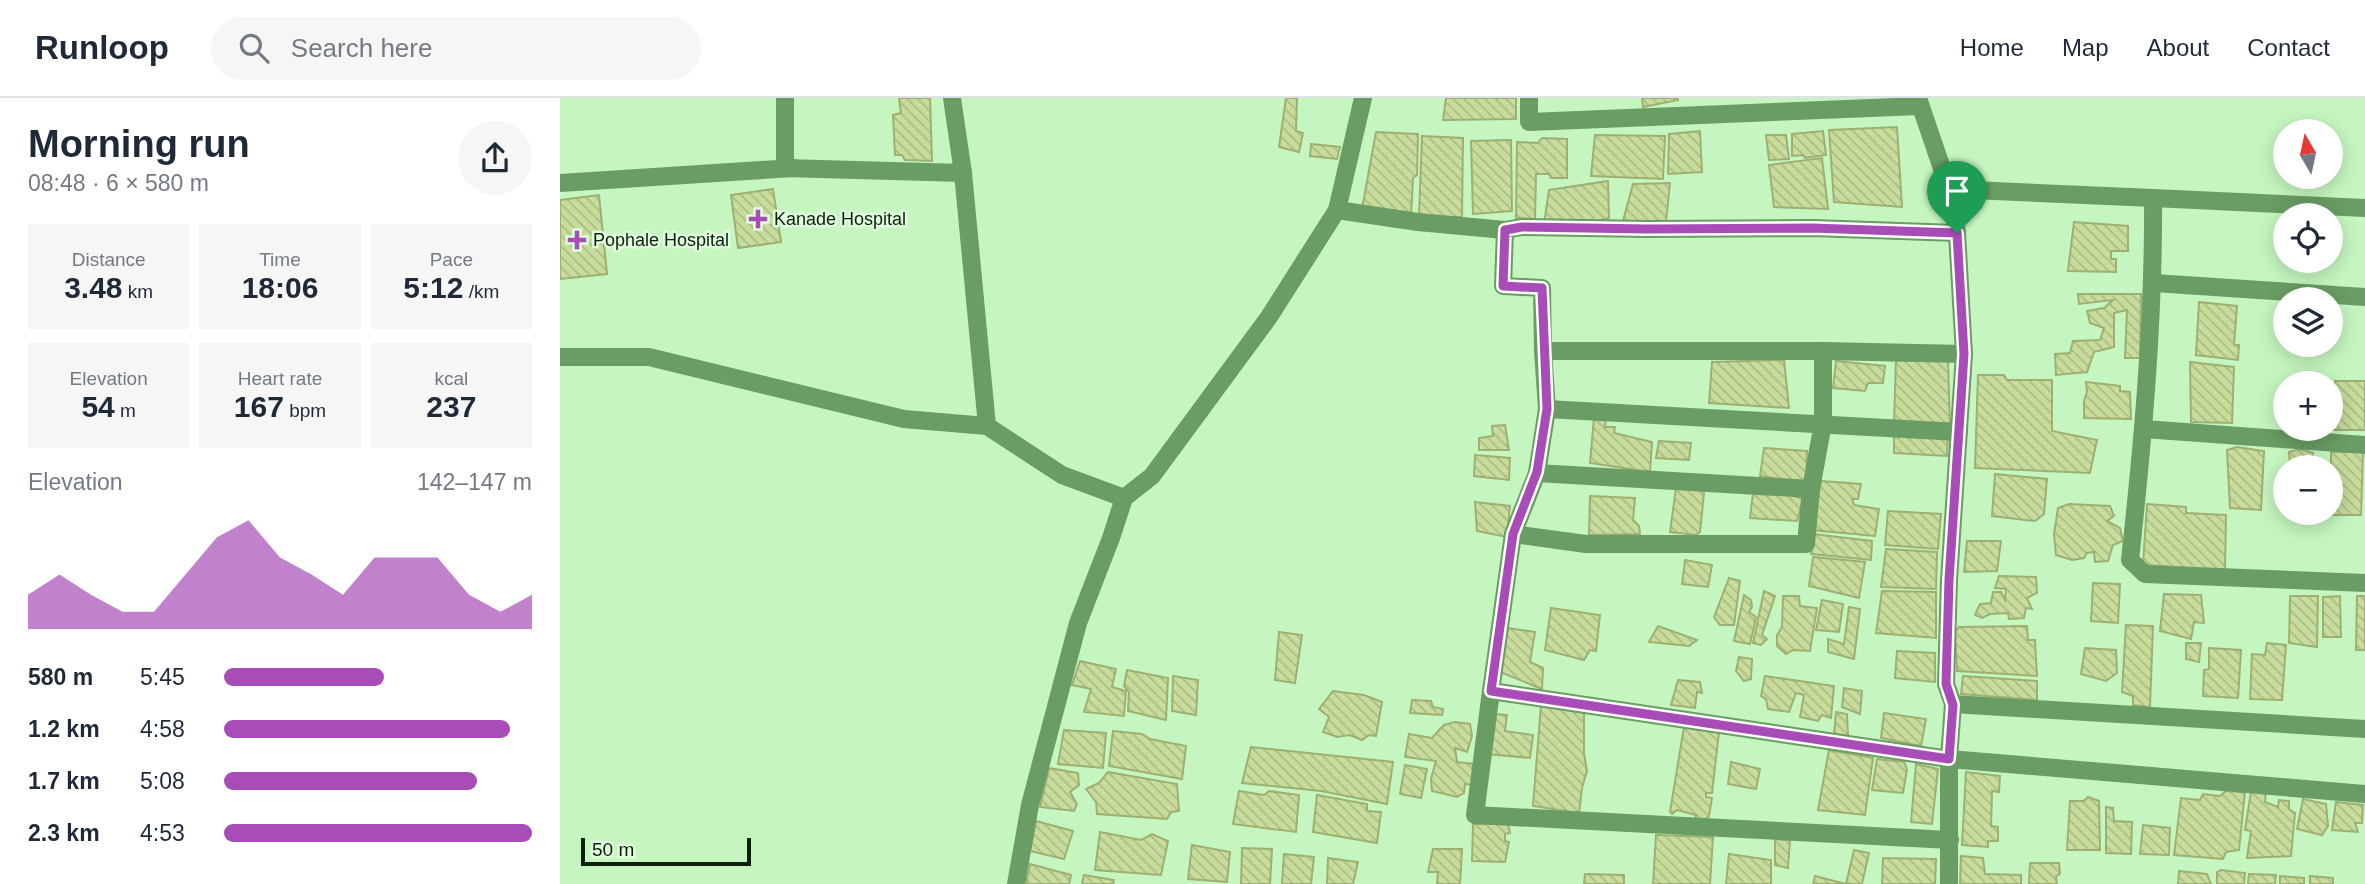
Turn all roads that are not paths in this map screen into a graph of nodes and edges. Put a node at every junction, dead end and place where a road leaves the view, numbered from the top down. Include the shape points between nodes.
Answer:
1 (786, 98) edge
2 (952, 98) edge
3 (1363, 98) edge
4 (1529, 98) edge
5 (1919, 102) edge
6 (793, 169) junction
7 (963, 173) junction
8 (560, 183) edge
9 (1949, 189) junction
10 (2154, 198) junction
11 (2365, 208) edge
12 (1337, 210) junction
13 (1505, 230) junction
14 (1957, 233) junction
15 (2154, 283) junction
16 (2365, 297) edge
17 (1543, 351) junction
18 (1823, 351) junction
19 (1964, 354) junction
20 (560, 357) edge
21 (1547, 409) junction
22 (1823, 423) junction
23 (987, 426) junction
24 (2144, 429) junction
25 (1959, 432) junction
26 (2365, 445) edge
27 (1537, 472) junction
28 (1811, 489) junction
29 (1124, 498) junction
30 (1513, 534) junction
31 (2365, 583) edge
32 (1491, 691) junction
33 (1953, 705) junction
34 (2365, 729) edge
35 (1949, 759) junction
36 (2365, 793) edge
37 (1950, 840) junction
38 (1016, 884) edge
39 (1949, 884) edge

1 - 6 street via 785,168
2 - 7 street
3 - 12 street
4 - 5 street via 1529,122
5 - 9 street
6 - 7 street
6 - 8 street
7 - 23 street
9 - 10 street
9 - 14 street
10 - 11 street
10 - 15 street
12 - 13 street
12 - 29 street via 1269,317 1152,476
13 - 14 street via 1812,228
13 - 17 street via 1503,286 1542,288
14 - 19 street
15 - 16 street
15 - 24 street
17 - 18 street
17 - 21 street
18 - 19 street
18 - 22 street
19 - 25 street
20 - 23 street via 649,357 904,419
21 - 22 street
21 - 27 street
22 - 25 street
22 - 28 street
23 - 29 street via 1062,475
24 - 26 street
24 - 31 street via 2130,561 2145,574
25 - 33 street via 1946,684
27 - 28 street
27 - 30 street
28 - 30 street via 1806,544 1586,544
29 - 38 street via 1078,623 1030,805
30 - 32 street
32 - 35 street
32 - 37 street via 1475,815
33 - 34 street
33 - 35 street
35 - 36 street
35 - 37 street
37 - 39 street

